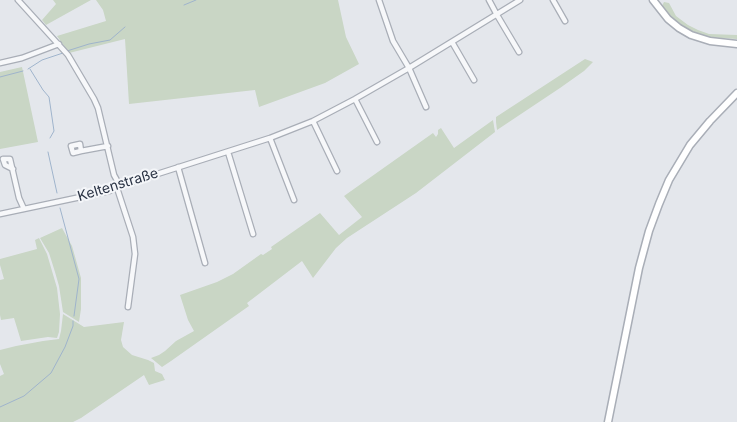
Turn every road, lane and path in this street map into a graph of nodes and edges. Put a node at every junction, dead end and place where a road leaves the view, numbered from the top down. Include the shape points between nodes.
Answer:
1 (18, 0) edge
2 (379, 0) edge
3 (489, 0) edge
4 (520, 0) edge
5 (553, 0) edge
6 (653, 0) edge
7 (496, 15) junction
8 (565, 21) dead end
9 (452, 42) junction
10 (737, 44) edge
11 (61, 46) junction
12 (519, 52) dead end
13 (0, 63) edge
14 (409, 68) junction
15 (474, 80) dead end
16 (737, 92) edge
17 (355, 99) junction
18 (426, 107) dead end
19 (313, 121) junction
20 (270, 138) junction
21 (377, 142) dead end
22 (108, 146) junction
23 (81, 151) dead end
24 (228, 152) junction
25 (178, 167) junction
26 (13, 169) dead end
27 (338, 171) dead end
28 (119, 184) junction
29 (294, 200) dead end
30 (24, 209) junction
31 (0, 214) edge
32 (252, 234) dead end
33 (205, 263) dead end
34 (128, 307) dead end
35 (608, 422) edge

1 - 11 street
2 - 14 street via 393,41
3 - 7 street
4 - 7 street, Keltenstraße
5 - 8 street
6 - 10 main road via 668,19 691,35
7 - 9 street, Keltenstraße
7 - 12 street
9 - 14 street, Keltenstraße
9 - 15 street
11 - 13 street
11 - 22 street via 94,99
14 - 17 street, Keltenstraße
14 - 18 street
16 - 35 main road via 690,145 658,204 639,268
17 - 19 street, Keltenstraße
17 - 21 street
19 - 20 street, Keltenstraße
19 - 27 street
20 - 24 street, Keltenstraße
20 - 29 street
22 - 23 street
22 - 28 street
24 - 25 street, Keltenstraße
24 - 32 street
25 - 28 street, Keltenstraße
25 - 33 street, Keltenstraße
26 - 30 street
28 - 30 street, Keltenstraße via 109,191
28 - 34 street via 118,191 135,254
30 - 31 street, Keltenstraße

